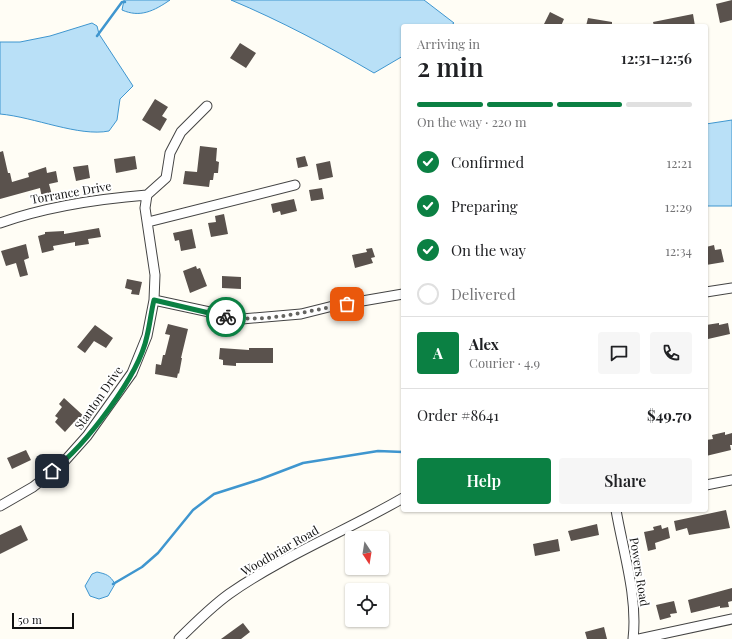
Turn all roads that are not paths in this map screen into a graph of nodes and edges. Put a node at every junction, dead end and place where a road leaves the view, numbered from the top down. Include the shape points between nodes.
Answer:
1 (207, 106) dead end
2 (295, 185) dead end
3 (147, 195) junction
4 (0, 222) edge
5 (148, 222) junction
6 (732, 288) edge
7 (708, 292) edge
8 (401, 294) edge
9 (154, 300) junction
10 (732, 480) edge
11 (708, 485) edge
12 (401, 499) edge
13 (0, 506) edge
14 (616, 512) edge
15 (732, 619) edge
16 (179, 639) edge
17 (633, 639) edge
18 (639, 639) edge

1 - 3 street via 181,132 170,152 166,178
2 - 5 street
3 - 4 street, Torrance Drive via 52,207
3 - 5 street, Stanton Drive via 145,208
5 - 9 street, Stanton Drive via 155,274
6 - 7 street
8 - 9 street via 301,314 242,319
9 - 13 street, Stanton Drive via 147,336 132,373 87,436 62,464
10 - 11 street
12 - 16 street, Woodbriar Road via 290,557 229,594
14 - 17 street, Powers Road via 631,591 635,623
15 - 18 street

